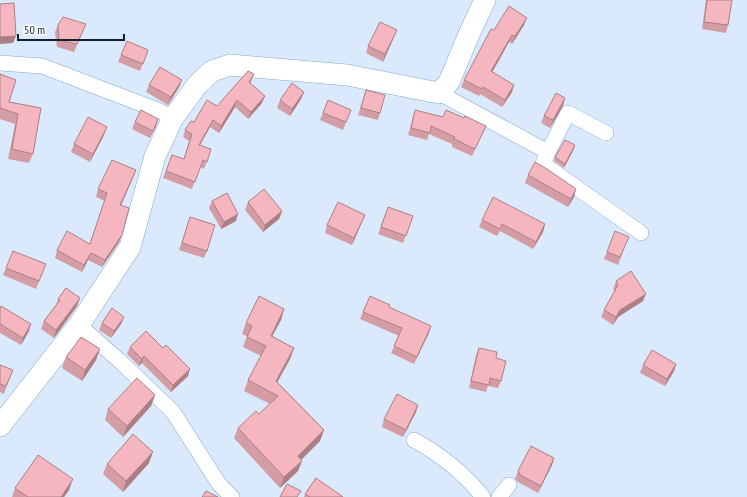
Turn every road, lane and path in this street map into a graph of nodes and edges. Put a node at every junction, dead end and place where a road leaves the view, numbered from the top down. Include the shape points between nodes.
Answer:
1 (485, 0) edge
2 (0, 63) edge
3 (439, 94) junction
4 (173, 118) junction
5 (606, 133) dead end
6 (548, 152) junction
7 (641, 233) dead end
8 (79, 325) junction
9 (0, 426) edge
10 (414, 440) dead end
11 (509, 485) dead end
12 (232, 497) edge
13 (484, 497) edge
14 (499, 497) edge

1 - 3 main road via 449,82
2 - 4 street via 42,66
3 - 4 main road via 348,75 230,65 212,71 197,85
3 - 6 street
4 - 8 main road via 155,156 130,247
5 - 6 street via 568,113
6 - 7 street via 543,164
8 - 9 main road
8 - 12 street via 173,412 219,484
10 - 13 street via 436,452 471,482
11 - 14 street

